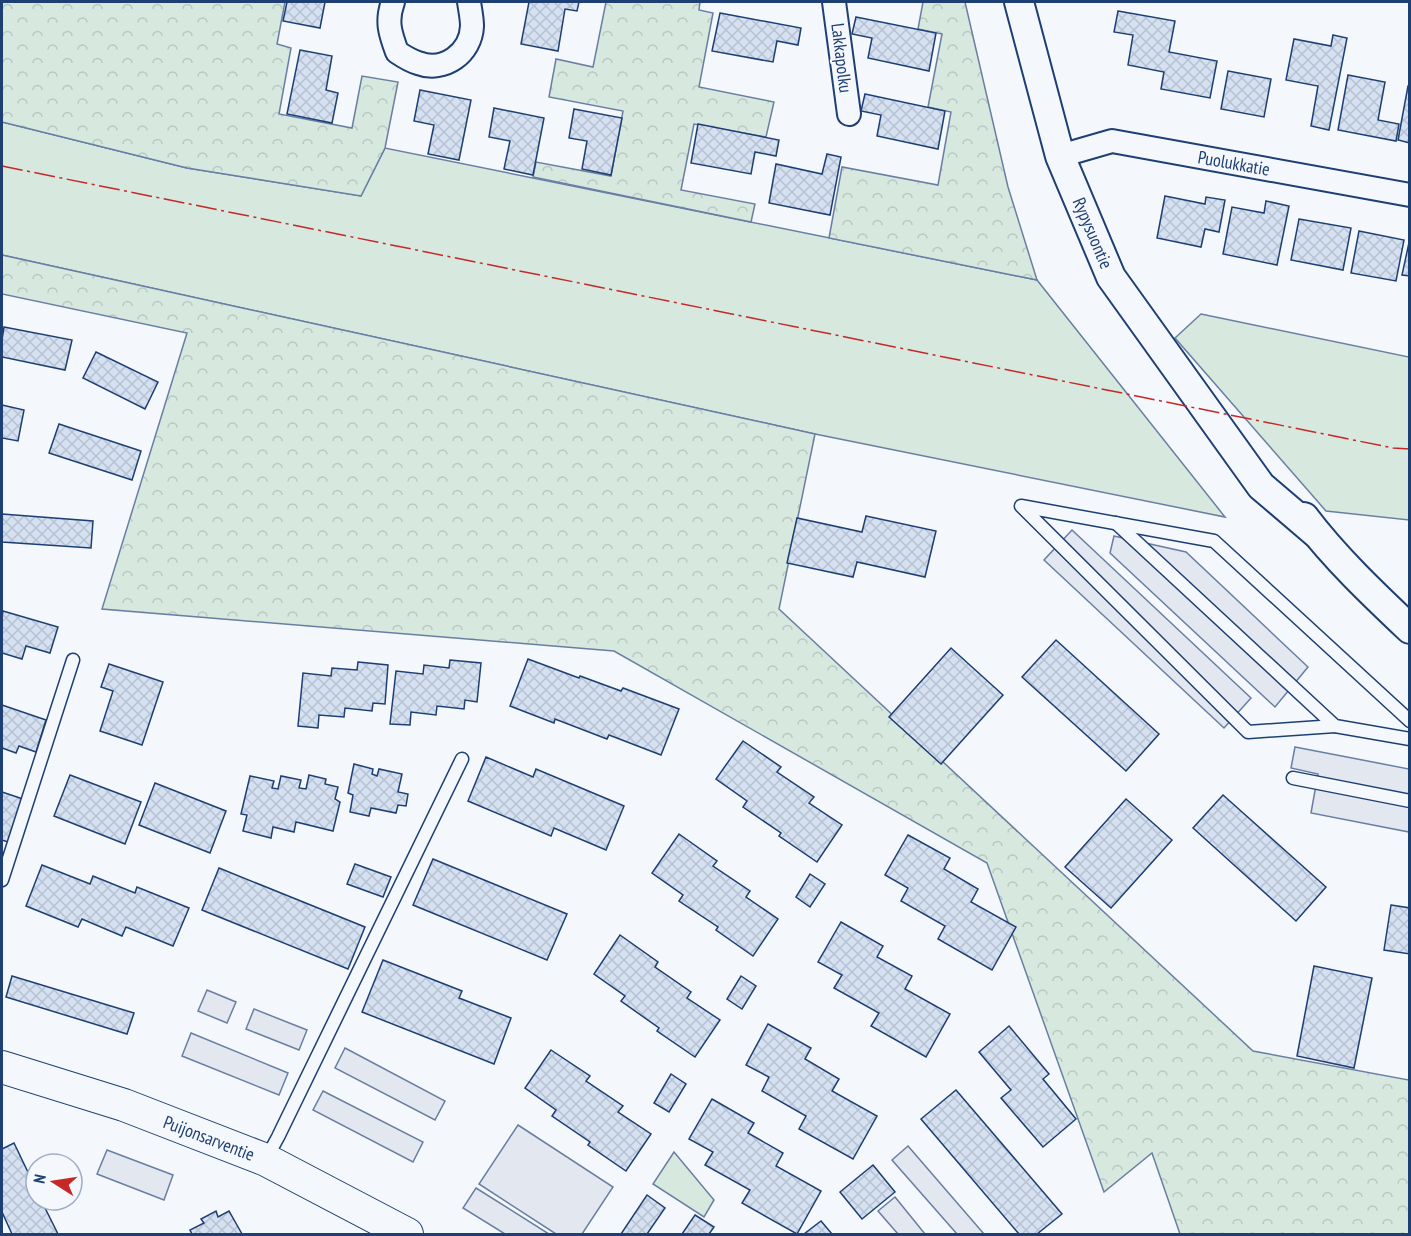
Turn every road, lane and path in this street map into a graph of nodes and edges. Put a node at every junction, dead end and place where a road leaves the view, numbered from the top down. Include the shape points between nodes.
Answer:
1 (393, 2) edge
2 (469, 2) edge
3 (834, 2) edge
4 (1019, 2) edge
5 (849, 114) dead end
6 (1060, 156) junction
7 (1410, 195) edge
8 (1116, 523) junction
9 (1410, 629) edge
10 (73, 660) dead end
11 (1410, 721) edge
12 (1335, 726) junction
13 (1410, 739) edge
14 (462, 759) dead end
15 (1293, 778) dead end
16 (1410, 801) edge
17 (2, 880) edge
18 (4, 1072) edge
19 (266, 1160) junction
20 (407, 1234) edge

1 - 2 street via 389,32 397,52 430,66 444,65 463,51 472,27
3 - 5 street, Lakkapolku
4 - 6 street, Rypysuontie
6 - 7 street, Puolukkatie via 1112,141
6 - 9 street, Rypysuontie via 1111,277 1194,394 1226,436 1273,477 1315,532
8 - 11 lane via 1214,541
8 - 12 lane
8 - 12 lane via 1021,506 1248,732
10 - 17 lane
12 - 13 lane
14 - 19 lane
15 - 16 lane
18 - 19 main road, Puijonsarventie via 124,1105
19 - 20 main road, Puijonsarventie

